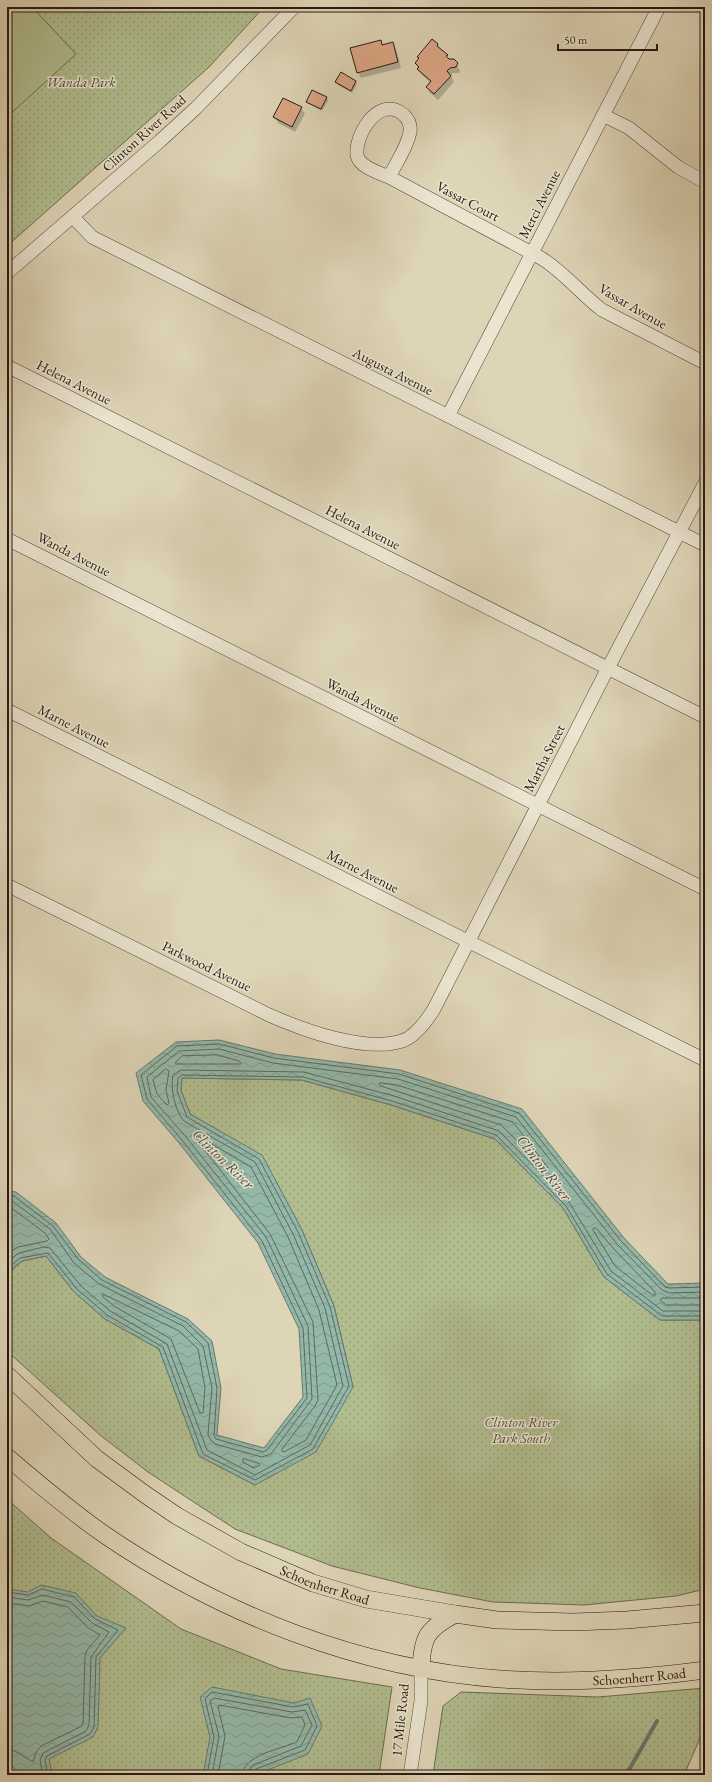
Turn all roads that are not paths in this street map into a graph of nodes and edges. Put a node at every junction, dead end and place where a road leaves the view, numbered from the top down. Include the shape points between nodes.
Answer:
1 (294, 7) edge
2 (659, 7) edge
3 (603, 115) junction
4 (389, 177) junction
5 (705, 182) edge
6 (72, 217) junction
7 (532, 253) junction
8 (7, 274) edge
9 (705, 363) edge
10 (7, 366) edge
11 (448, 416) junction
12 (705, 483) edge
13 (679, 532) junction
14 (7, 539) edge
15 (705, 545) edge
16 (608, 668) junction
17 (7, 710) edge
18 (705, 717) edge
19 (538, 805) junction
20 (7, 885) edge
21 (705, 890) edge
22 (468, 942) junction
23 (403, 1041) joint
24 (705, 1060) edge
25 (7, 1375) edge
26 (7, 1457) edge
27 (705, 1613) edge
28 (455, 1614) junction
29 (421, 1669) junction
30 (705, 1670) edge
31 (410, 1775) edge

1 - 6 street, Clinton River Road via 196,108
2 - 3 street, Merci Avenue
3 - 5 street via 629,128 678,167
3 - 7 street, Merci Avenue
4 - 4 street, Vassar Court via 360,161 357,153 358,144 368,122 380,110 387,109 400,112 406,117 410,131
4 - 7 street, Vassar Court
6 - 8 street, Clinton River Road
6 - 11 street, Augusta Avenue via 92,237
7 - 9 street, Vassar Avenue via 560,271 602,310
7 - 11 street, Merci Avenue
10 - 16 street, Helena Avenue
11 - 13 street, Augusta Avenue
12 - 13 street, Martha Street
13 - 15 street, Augusta Avenue
13 - 16 street, Martha Street
14 - 19 street, Wanda Avenue
16 - 18 street, Helena Avenue
16 - 19 street, Martha Street
17 - 22 street, Marne Avenue
19 - 21 street, Wanda Avenue
19 - 22 street, Martha Street
20 - 23 street, Parkwood Avenue via 302,1029 363,1043
22 - 23 street, Martha Street via 434,1009
22 - 24 street, Marne Avenue
25 - 28 main road, Schoenherr Road via 121,1478 178,1516 241,1552 344,1594
26 - 29 main road, Schoenherr Road via 104,1534 169,1575 242,1612 318,1641
27 - 28 main road, Schoenherr Road via 573,1622 497,1620
28 - 29 main road via 430,1631 422,1649
29 - 30 main road, Schoenherr Road via 500,1679 556,1681 616,1680
29 - 31 street, 17 Mile Road via 420,1701

